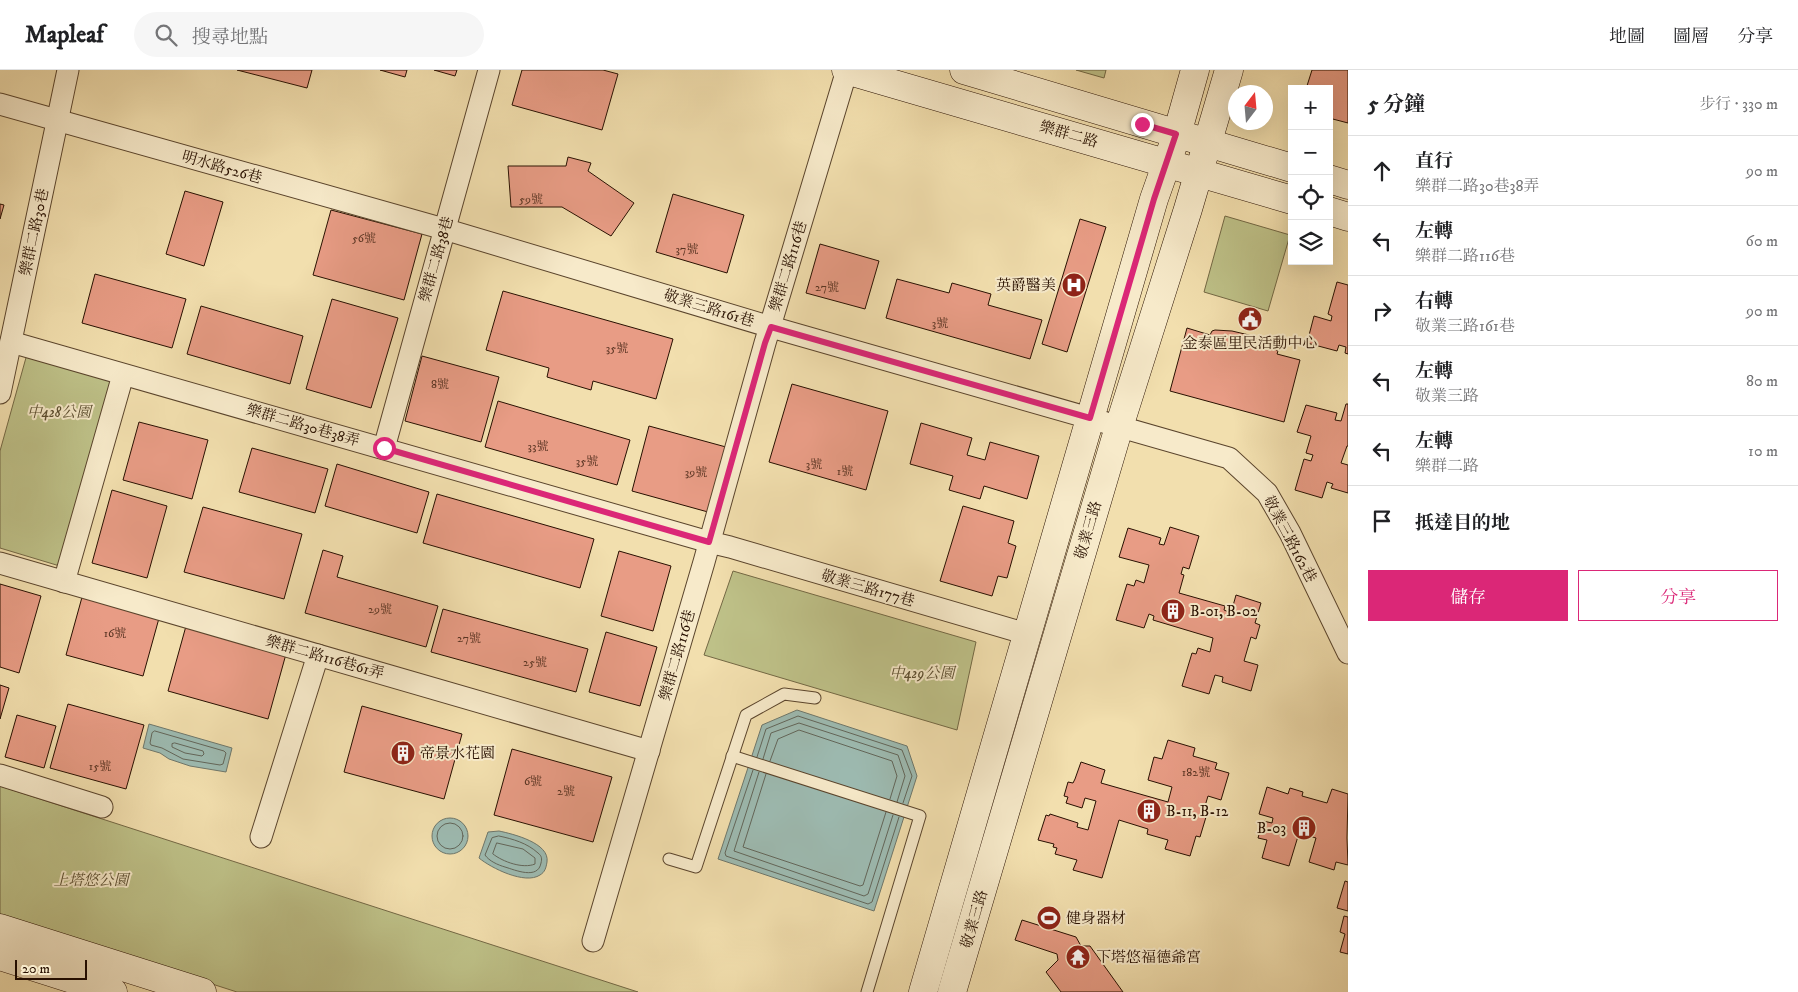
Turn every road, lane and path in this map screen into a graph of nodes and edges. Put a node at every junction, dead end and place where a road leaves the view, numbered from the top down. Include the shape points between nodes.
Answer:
1 (68, 70) edge
2 (489, 70) edge
3 (847, 70) edge
4 (964, 70) edge
5 (1195, 70) edge
6 (1229, 70) edge
7 (0, 104) edge
8 (57, 121) junction
9 (1176, 134) junction
10 (1208, 143) junction
11 (1166, 162) junction
12 (1288, 167) edge
13 (1198, 172) junction
14 (1333, 180) edge
15 (1348, 185) edge
16 (1288, 199) edge
17 (1333, 212) edge
18 (1348, 216) edge
19 (444, 229) junction
20 (771, 327) junction
21 (11, 342) junction
22 (123, 375) junction
23 (0, 393) edge
24 (1090, 418) junction
25 (1119, 427) junction
26 (384, 448) junction
27 (709, 542) junction
28 (0, 564) edge
29 (64, 582) junction
30 (1027, 634) junction
31 (1348, 652) edge
32 (318, 655) junction
33 (815, 698) dead end
34 (650, 751) junction
35 (732, 756) junction
36 (0, 775) edge
37 (102, 807) dead end
38 (261, 837) dead end
39 (669, 859) dead end
40 (0, 928) edge
41 (593, 941) dead end
42 (0, 956) edge
43 (113, 992) edge
44 (202, 992) edge
45 (867, 992) edge
46 (923, 992) edge
47 (952, 992) edge

1 - 8 street, 樂群二路30巷
2 - 19 street, 樂群二路38巷
3 - 11 street, 樂群二路
3 - 20 street, 樂群二路116巷
4 - 9 street, 樂群二路
5 - 9 street, 敬業三路
6 - 10 street, 敬業三路
7 - 8 street, 明水路526巷
8 - 19 street, 明水路526巷
8 - 21 street, 樂群二路30巷
9 - 10 street, 樂群二路
9 - 11 street, 敬業三路
10 - 12 street, 樂群二路
10 - 13 street, 敬業三路
11 - 13 street, 樂群二路
11 - 24 street, 敬業三路
13 - 16 street, 樂群二路
13 - 25 street, 敬業三路
14 - 15 street
17 - 18 street
19 - 20 street, 敬業三路161巷
19 - 26 street, 樂群二路38巷
20 - 24 street, 敬業三路161巷
20 - 27 street, 樂群二路116巷
21 - 22 street, 樂群二路30巷38弄
21 - 23 street, 樂群二路30巷
22 - 26 street, 樂群二路30巷38弄
22 - 29 street
24 - 25 street, 敬業三路162巷
24 - 30 street, 敬業三路
25 - 31 street, 敬業三路162巷 via 1229,458 1267,493
25 - 47 street, 敬業三路
26 - 27 street, 樂群二路30巷38弄
27 - 30 street, 敬業三路177巷
27 - 34 street, 樂群二路116巷
28 - 29 street, 樂群二路116巷61弄
29 - 32 street, 樂群二路116巷61弄
30 - 46 street, 敬業三路
32 - 34 street, 樂群二路116巷61弄
32 - 38 street
33 - 35 lane via 784,694 746,715
34 - 41 street, 樂群二路116巷
35 - 39 lane via 696,867
35 - 45 lane via 920,816
36 - 37 street
40 - 44 street
42 - 43 street

